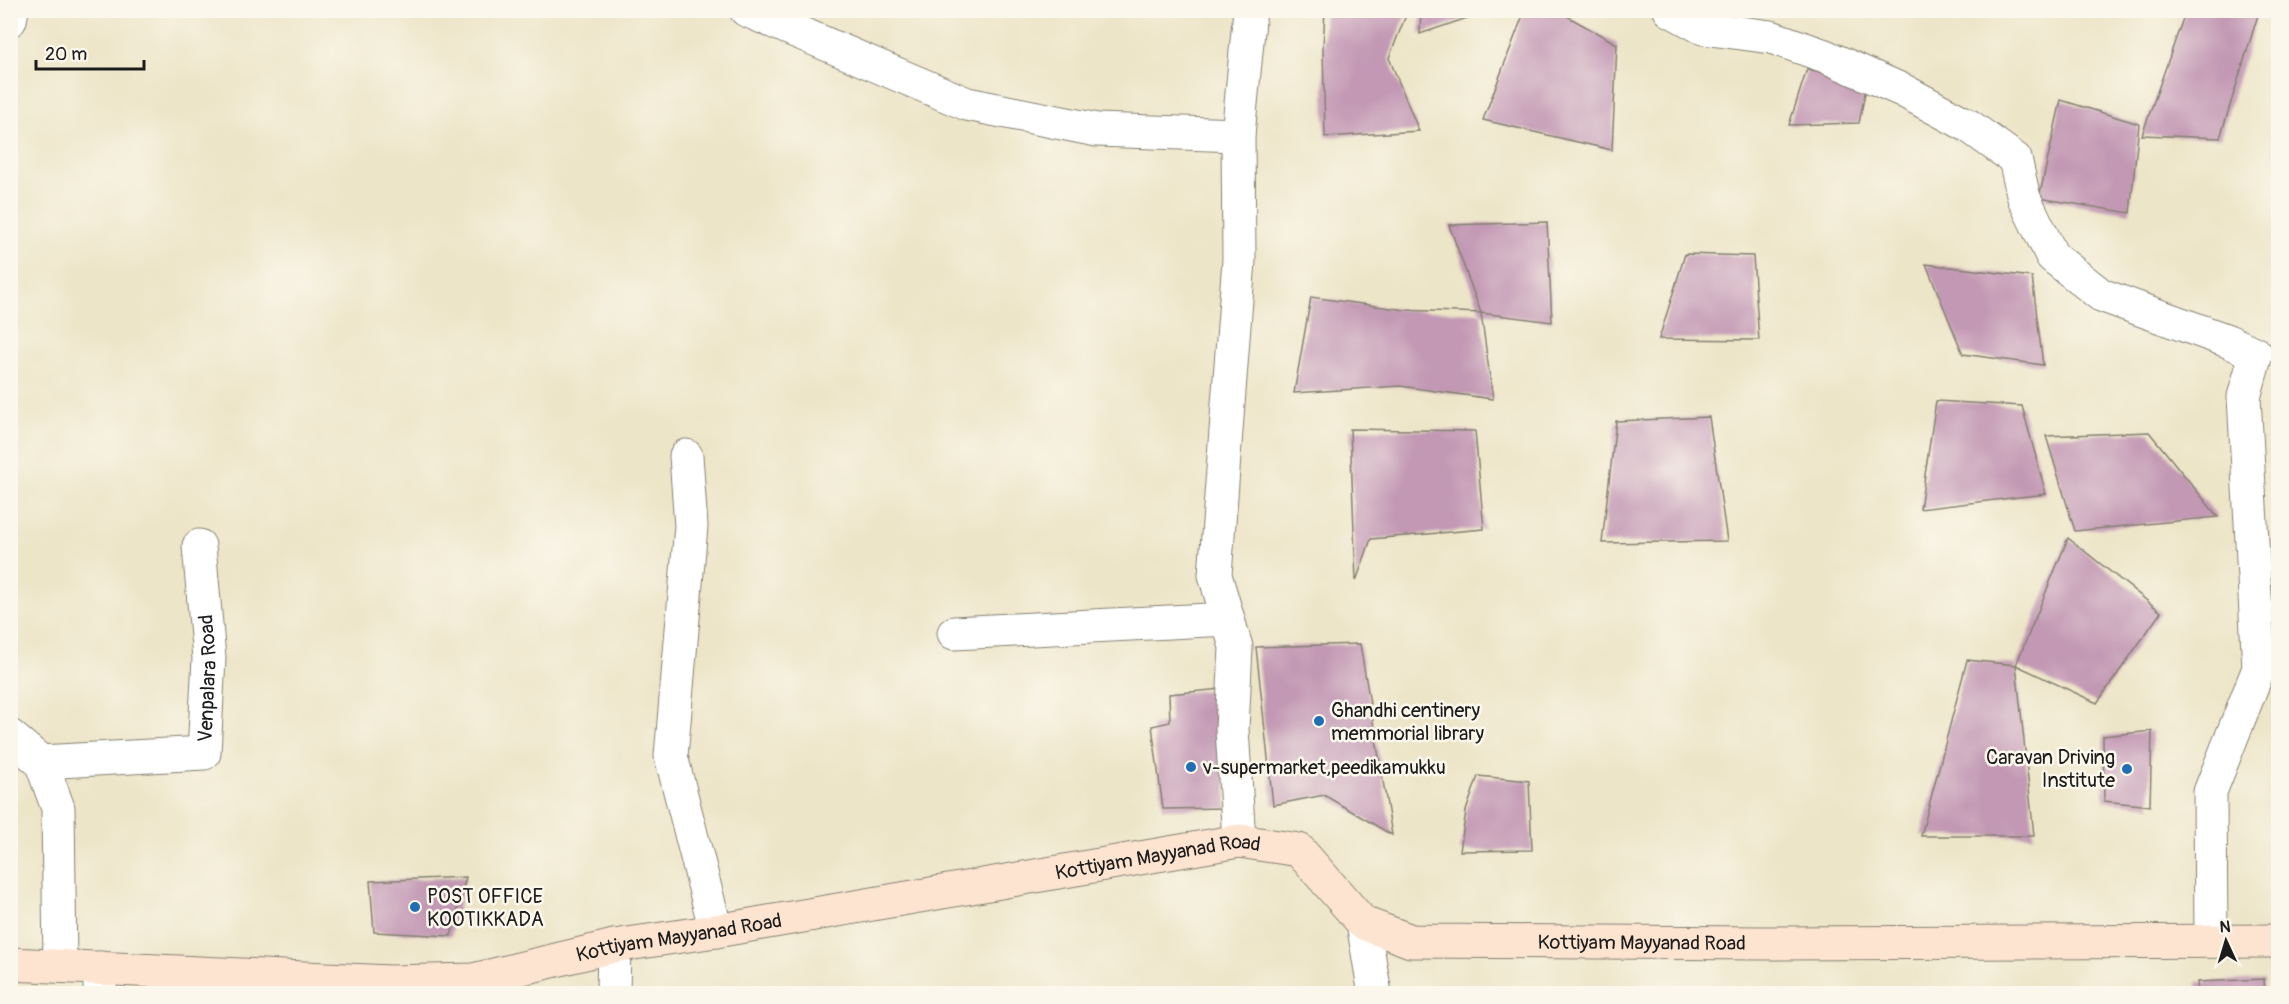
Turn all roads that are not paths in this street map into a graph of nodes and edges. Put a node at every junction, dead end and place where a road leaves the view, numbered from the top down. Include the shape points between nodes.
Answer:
1 (12, 10) edge
2 (746, 10) edge
3 (1250, 10) edge
4 (1670, 10) edge
5 (10, 20) edge
6 (1238, 135) junction
7 (686, 456) dead end
8 (199, 546) dead end
9 (1228, 619) junction
10 (954, 633) dead end
11 (10, 736) edge
12 (41, 762) junction
13 (1239, 842) junction
14 (1363, 923) junction
15 (716, 931) junction
16 (2211, 941) junction
17 (2278, 941) edge
18 (614, 946) junction
19 (10, 964) edge
20 (60, 966) junction
21 (100, 981) edge
22 (613, 993) edge
23 (1375, 993) edge

1 - 5 street
2 - 6 street via 967,104 1097,130
3 - 6 street
4 - 16 street via 1703,28 1771,37 1825,56 1904,91 1969,126 2015,159 2024,198 2052,256 2101,295 2256,354 2244,397 2259,668 2210,792
6 - 9 street via 1239,260 1215,575
7 - 15 street via 690,526 671,756
8 - 12 street, Venpalara Road via 209,658 204,753
9 - 10 street
9 - 13 street via 1236,647 1232,729
11 - 12 street
12 - 20 street via 58,808
13 - 14 main road, Kottiyam Mayyanad Road via 1299,850
13 - 15 main road, Kottiyam Mayyanad Road
14 - 16 main road, Kottiyam Mayyanad Road via 1411,941
14 - 23 street
15 - 18 main road, Kottiyam Mayyanad Road
16 - 17 main road, Kottiyam Mayyanad Road
18 - 21 main road, Kottiyam Mayyanad Road via 473,980
18 - 22 street
19 - 20 main road, Kottiyam Mayyanad Road
20 - 21 main road, Kottiyam Mayyanad Road

